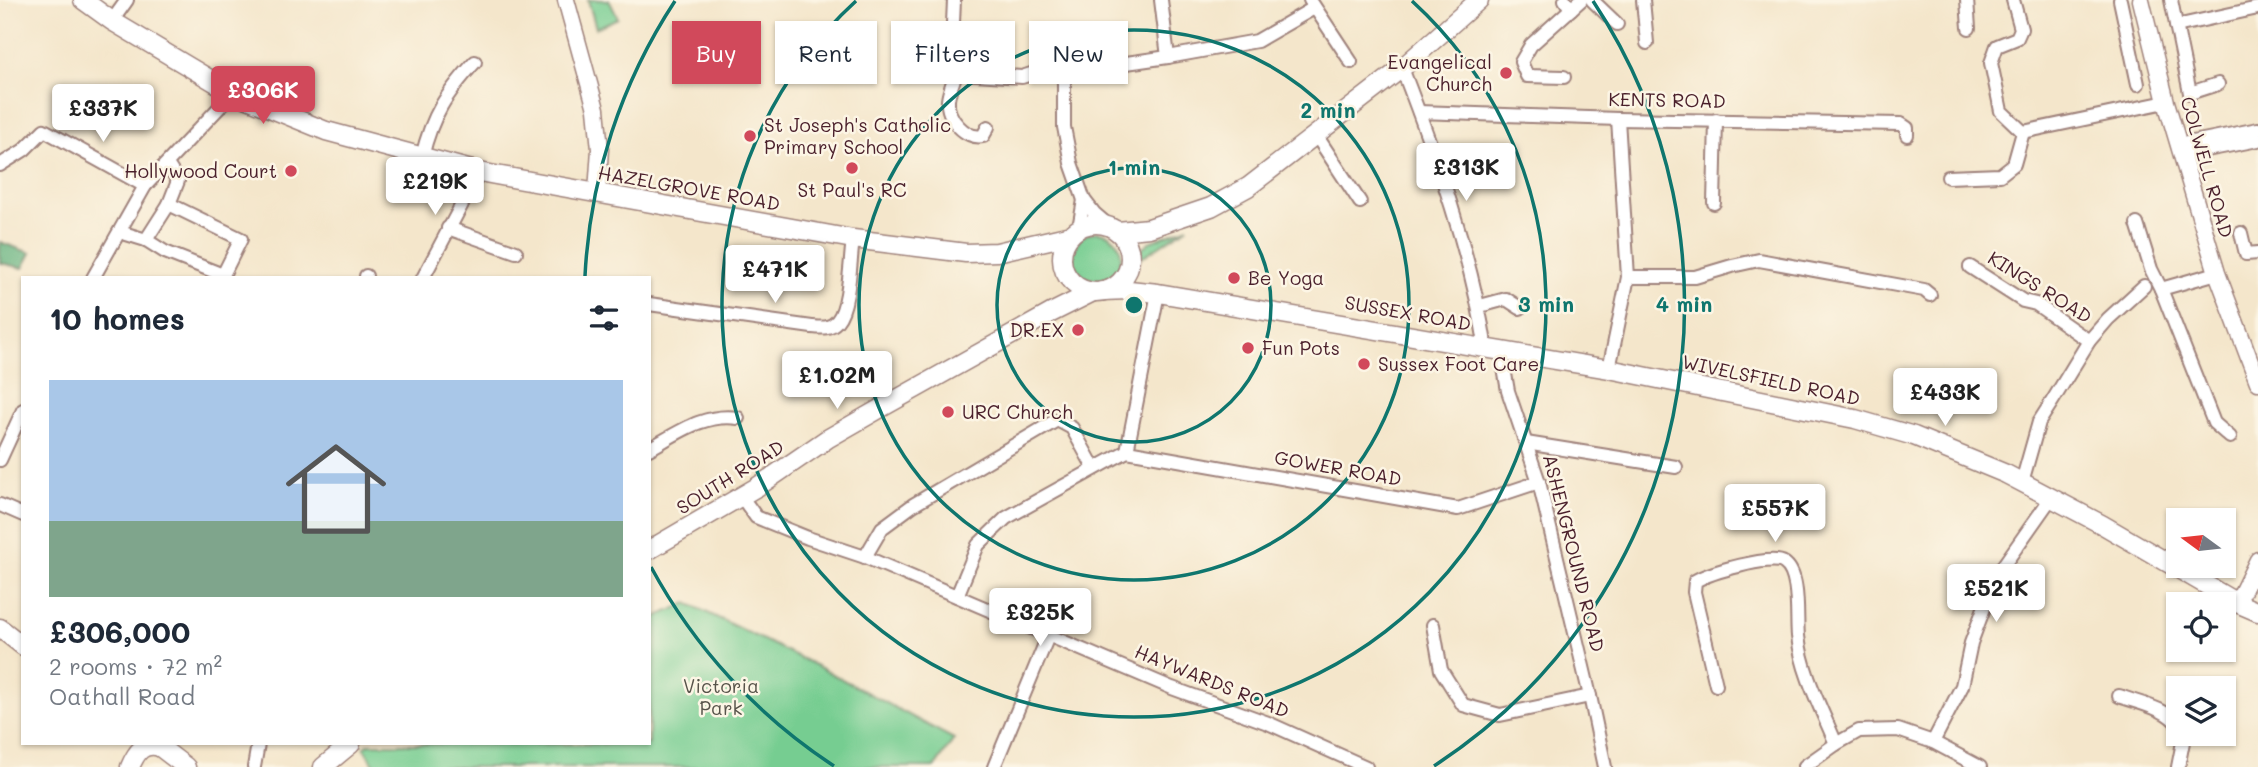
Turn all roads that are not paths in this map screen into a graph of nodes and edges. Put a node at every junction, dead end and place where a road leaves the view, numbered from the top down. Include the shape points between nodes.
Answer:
1 (83, 0) edge
2 (127, 0) edge
3 (566, 0) edge
4 (954, 0) edge
5 (1161, 0) edge
6 (1479, 0) edge
7 (1592, 0) edge
8 (1643, 0) edge
9 (1967, 0) edge
10 (2013, 0) edge
11 (2120, 0) edge
12 (2141, 0) edge
13 (2171, 0) edge
14 (1572, 3) edge
15 (1312, 4) edge
16 (2258, 8) edge
17 (112, 21) junction
18 (953, 21) edge
19 (2146, 22) junction
20 (1618, 24) dead end
21 (2125, 25) junction
22 (2176, 26) junction
23 (1969, 28) dead end
24 (1647, 43) dead end
25 (1168, 57) junction
26 (475, 62) dead end
27 (1351, 62) dead end
28 (1128, 63) edge
29 (1402, 68) junction
30 (1564, 77) dead end
31 (953, 84) edge
32 (1064, 84) edge
33 (2138, 84) dead end
34 (2218, 84) dead end
35 (233, 93) junction
36 (2166, 102) junction
37 (1419, 112) junction
38 (1618, 119) junction
39 (1716, 120) junction
40 (988, 127) dead end
41 (2258, 129) edge
42 (2023, 132) junction
43 (1316, 135) junction
44 (1908, 135) dead end
45 (2258, 140) edge
46 (2179, 150) junction
47 (422, 157) junction
48 (167, 164) junction
49 (0, 165) edge
50 (479, 172) junction
51 (1947, 177) dead end
52 (145, 186) junction
53 (597, 192) junction
54 (1084, 200) junction
55 (1360, 202) dead end
56 (1714, 203) dead end
57 (169, 204) junction
58 (2137, 224) dead end
59 (448, 228) junction
60 (1149, 228) junction
61 (1113, 229) junction
62 (1075, 231) junction
63 (120, 232) junction
64 (2241, 233) dead end
65 (853, 239) junction
66 (145, 240) junction
67 (1016, 247) junction
68 (516, 252) dead end
69 (2258, 253) edge
70 (1129, 257) junction
71 (1970, 267) dead end
72 (1065, 270) junction
73 (2217, 273) junction
74 (94, 276) edge
75 (424, 276) edge
76 (1628, 276) junction
77 (2144, 286) dead end
78 (2161, 289) junction
79 (1097, 291) junction
80 (1158, 293) junction
81 (1930, 295) dead end
82 (651, 304) edge
83 (1479, 306) junction
84 (1520, 308) dead end
85 (1051, 313) junction
86 (2089, 341) junction
87 (1494, 350) junction
88 (1609, 369) junction
89 (2258, 382) edge
90 (21, 414) edge
91 (738, 418) dead end
92 (2230, 437) dead end
93 (1526, 443) junction
94 (651, 448) edge
95 (1127, 451) junction
96 (0, 460) edge
97 (1676, 467) dead end
98 (1094, 468) junction
99 (1539, 482) junction
100 (2022, 482) junction
101 (741, 496) junction
102 (2051, 498) junction
103 (0, 505) edge
104 (21, 514) edge
105 (651, 550) edge
106 (865, 557) junction
107 (2258, 559) edge
108 (957, 596) junction
109 (2237, 603) junction
110 (2258, 612) edge
111 (1433, 625) dead end
112 (0, 628) edge
113 (1049, 634) junction
114 (21, 644) edge
115 (1716, 685) dead end
116 (1590, 696) junction
117 (2119, 696) dead end
118 (2166, 714) edge
119 (1933, 742) junction
120 (1836, 744) junction
121 (127, 745) edge
122 (258, 745) edge
123 (350, 745) edge
124 (158, 746) edge
125 (2182, 746) edge
126 (128, 767) edge
127 (186, 767) edge
128 (254, 767) edge
129 (323, 767) edge
130 (994, 767) edge
131 (1366, 767) edge
132 (1605, 767) edge
133 (1804, 767) edge
134 (1980, 767) edge
135 (2178, 767) edge

1 - 17 main road, HAZELGROVE ROAD
2 - 17 street
3 - 53 street via 596,109 600,149
4 - 18 street
5 - 25 street
6 - 29 main road
7 - 20 street
8 - 24 street
9 - 23 street
10 - 42 street via 2021,29 2017,38 1997,46 1991,63 2001,111
11 - 21 street
12 - 19 street, COLWELL ROAD
13 - 22 street
14 - 30 street via 1531,45 1521,62 1527,76
15 - 25 street via 1257,41
15 - 27 street
16 - 22 street
17 - 35 main road, HAZELGROVE ROAD
19 - 21 street
19 - 36 street, COLWELL ROAD
21 - 33 street
22 - 34 street via 2190,93
25 - 28 street
26 - 47 street via 433,118
29 - 37 street, ASHENGROUND ROAD
29 - 43 main road
31 - 40 street via 948,102 952,117 974,137 983,136
32 - 54 street via 1064,127
35 - 47 main road, HAZELGROVE ROAD via 326,131
35 - 48 street
36 - 42 street
36 - 46 street, COLWELL ROAD
37 - 38 street, KENTS ROAD
37 - 83 street, ASHENGROUND ROAD
38 - 39 street, KENTS ROAD
38 - 76 street
39 - 44 street, KENTS ROAD via 1901,124
39 - 56 street
41 - 46 street
42 - 51 street via 2014,164 2000,175
43 - 55 street
43 - 60 main road via 1248,187 1211,207
45 - 46 street
46 - 73 street, COLWELL ROAD
47 - 50 main road, HAZELGROVE ROAD
48 - 52 street
48 - 57 street via 178,180
49 - 52 street via 44,130
50 - 53 main road, HAZELGROVE ROAD
50 - 59 street
52 - 63 street
53 - 65 main road, HAZELGROVE ROAD
54 - 61 street
54 - 62 street
57 - 66 street
57 - 66 street via 241,239 223,275 165,253
58 - 78 street
59 - 68 street
59 - 75 street
60 - 61 main road
60 - 70 main road
61 - 62 main road via 1099,223
61 - 70 main road via 1125,240
62 - 67 main road, HAZELGROVE ROAD
62 - 72 main road via 1065,243
63 - 66 street
63 - 74 street
64 - 69 street via 2246,254
65 - 67 main road, HAZELGROVE ROAD via 966,253
65 - 82 street via 844,308 830,327
67 - 72 main road, HAZELGROVE ROAD via 1045,251
70 - 79 main road via 1120,282
70 - 80 main road via 1143,283
71 - 86 street, KINGS ROAD
72 - 79 main road via 1075,285
72 - 85 main road
73 - 78 street
73 - 89 street, COLWELL ROAD
76 - 81 street via 1695,277 1759,260 1924,290
76 - 88 street
77 - 86 street
78 - 92 street via 2214,423
79 - 80 main road, SUSSEX ROAD
79 - 85 main road, SOUTH ROAD
80 - 87 main road, SUSSEX ROAD
80 - 95 street
83 - 84 street via 1506,299
83 - 87 street, ASHENGROUND ROAD
85 - 101 main road, SOUTH ROAD via 827,439
86 - 100 street via 2039,422
87 - 88 main road, SUSSEX ROAD
87 - 93 street, ASHENGROUND ROAD
88 - 100 main road, WIVELSFIELD ROAD via 1855,419 1914,436
90 - 96 street
91 - 94 street via 724,416 695,423
93 - 97 street
93 - 99 street, ASHENGROUND ROAD
95 - 98 street
95 - 99 street, GOWER ROAD via 1458,509
98 - 106 street via 1072,428 1057,420 913,505 882,528
98 - 108 street via 1006,518 978,545
99 - 116 street, ASHENGROUND ROAD
100 - 102 main road, WIVELSFIELD ROAD
101 - 105 main road, SOUTH ROAD
101 - 106 street, HAYWARDS ROAD via 756,517
102 - 109 main road, WIVELSFIELD ROAD
102 - 119 street via 1996,576 1971,643 1962,686
103 - 104 street
106 - 108 street, HAYWARDS ROAD
107 - 109 street
108 - 113 street, HAYWARDS ROAD
109 - 110 main road, WIVELSFIELD ROAD
111 - 116 street via 1441,670 1463,705 1500,715
112 - 114 main road
113 - 130 street
113 - 131 street, HAYWARDS ROAD
115 - 120 street via 1695,581 1781,561 1795,585 1798,639 1808,677
116 - 132 street, ASHENGROUND ROAD
117 - 118 street
119 - 120 street via 1898,730 1859,732
119 - 134 street
120 - 133 street
121 - 126 main road
122 - 128 street
123 - 129 main road
124 - 126 main road via 141,749
124 - 127 main road
125 - 135 street

